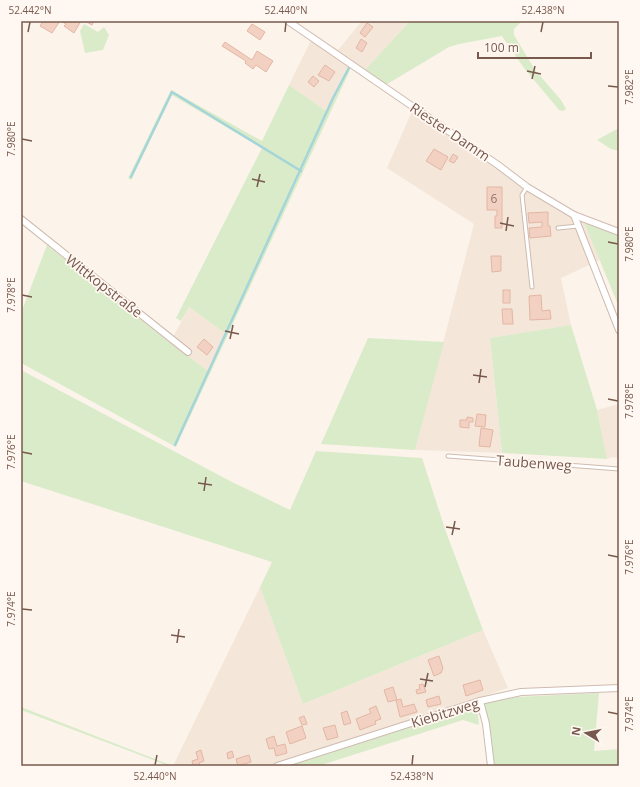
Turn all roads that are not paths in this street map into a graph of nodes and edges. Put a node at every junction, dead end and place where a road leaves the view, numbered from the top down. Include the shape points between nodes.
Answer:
1 (288, 21) edge
2 (527, 187) junction
3 (574, 214) junction
4 (21, 220) edge
5 (578, 226) junction
6 (558, 228) dead end
7 (619, 232) edge
8 (532, 286) dead end
9 (619, 330) edge
10 (188, 352) dead end
11 (448, 456) dead end
12 (619, 470) edge
13 (619, 688) edge
14 (480, 701) junction
15 (277, 766) edge
16 (491, 766) edge

1 - 2 street, Riester Damm
2 - 3 street, Riester Damm
2 - 8 lane via 522,195
3 - 5 street
3 - 7 street, Riester Damm
4 - 10 street, Wittkopstraße
5 - 6 lane
5 - 9 street
11 - 12 lane, Taubenweg
13 - 14 street, Kiebitzweg via 521,692
14 - 15 street, Kiebitzweg
14 - 16 street via 486,724

